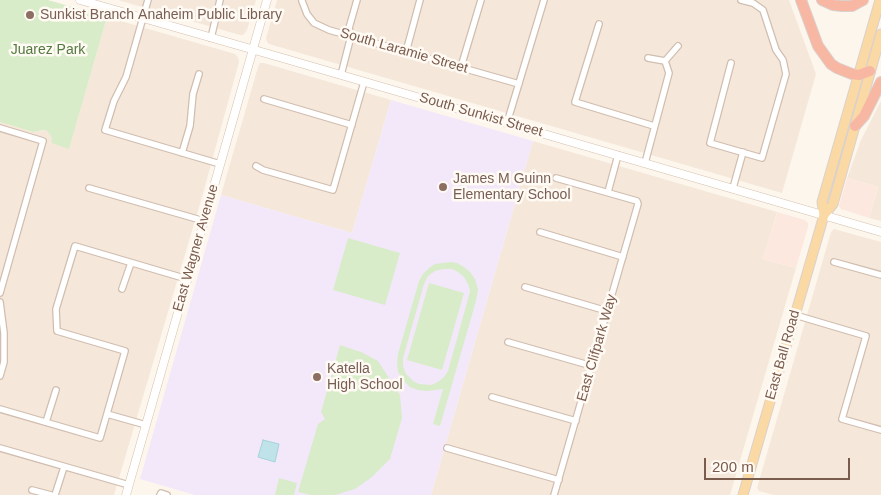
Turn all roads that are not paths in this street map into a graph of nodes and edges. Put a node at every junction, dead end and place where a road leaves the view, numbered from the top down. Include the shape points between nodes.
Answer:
1 (80, 0) edge
2 (148, 0) edge
3 (220, 0) edge
4 (267, 0) edge
5 (357, 0) edge
6 (420, 0) edge
7 (481, 0) edge
8 (544, 0) edge
9 (742, 0) edge
10 (801, 0) edge
11 (822, 0) edge
12 (863, 0) edge
13 (880, 0) edge
14 (302, 1) dead end
15 (143, 18) junction
16 (599, 24) dead end
17 (881, 34) edge
18 (351, 36) junction
19 (211, 38) junction
20 (678, 46) dead end
21 (253, 49) junction
22 (406, 52) junction
23 (648, 58) dead end
24 (665, 61) junction
25 (731, 63) dead end
26 (461, 67) junction
27 (870, 70) junction
28 (199, 74) dead end
29 (341, 75) junction
30 (859, 75) junction
31 (364, 82) junction
32 (881, 82) edge
33 (519, 84) junction
34 (264, 99) dead end
35 (508, 123) junction
36 (352, 125) junction
37 (654, 126) junction
38 (855, 126) junction
39 (0, 128) edge
40 (743, 152) junction
41 (182, 153) junction
42 (618, 155) junction
43 (645, 163) junction
44 (220, 164) junction
45 (256, 166) dead end
46 (556, 178) dead end
47 (89, 188) dead end
48 (733, 188) junction
49 (608, 192) junction
50 (824, 215) junction
51 (204, 221) junction
52 (540, 232) dead end
53 (881, 232) edge
54 (623, 257) junction
55 (834, 262) dead end
56 (130, 263) junction
57 (881, 275) edge
58 (187, 279) junction
59 (525, 287) dead end
60 (122, 290) dead end
61 (0, 293) edge
62 (0, 302) edge
63 (607, 312) junction
64 (794, 316) junction
65 (508, 342) dead end
66 (592, 366) junction
67 (0, 376) edge
68 (56, 390) dead end
69 (492, 397) dead end
70 (0, 409) edge
71 (107, 414) junction
72 (576, 421) junction
73 (46, 422) junction
74 (146, 425) junction
75 (881, 430) edge
76 (0, 448) edge
77 (447, 448) dead end
78 (64, 467) junction
79 (559, 480) junction
80 (129, 485) junction
81 (32, 490) dead end
82 (51, 495) edge
83 (55, 495) edge
84 (126, 495) edge
85 (160, 495) edge
86 (167, 495) edge
87 (554, 495) edge
88 (744, 495) edge

1 - 15 street, South Sunkist Street
2 - 15 street
3 - 19 street
4 - 21 street, East Wagner Avenue
5 - 18 street via 349,28
6 - 22 street
7 - 26 street
8 - 33 street
9 - 40 street via 763,10 776,50 784,60 786,74 762,158
10 - 30 highway via 814,38 827,59 837,68
11 - 12 highway via 834,5 852,6
13 - 30 main road, East Ball Road
14 - 18 street, South Laramie Street via 314,23
15 - 19 street, South Sunkist Street
15 - 41 street via 126,77 105,130
16 - 37 street via 575,102
17 - 27 main road, East Ball Road
18 - 22 street, South Laramie Street
18 - 29 street
19 - 21 street, South Sunkist Street
20 - 24 street
21 - 29 street, South Sunkist Street
21 - 44 street, East Wagner Avenue
22 - 26 street, South Laramie Street
23 - 24 street
24 - 37 street via 669,73
25 - 40 street via 710,143
26 - 33 street, South Laramie Street
27 - 30 highway
27 - 38 main road, East Ball Road
28 - 41 street
29 - 31 street, South Sunkist Street
30 - 50 main road, East Ball Road via 822,202
31 - 35 street, South Sunkist Street
31 - 36 street
32 - 38 highway via 864,116
33 - 35 street
34 - 36 street
35 - 42 street, South Sunkist Street
36 - 45 street via 333,190
37 - 43 street
38 - 50 main road, East Ball Road via 833,204
39 - 61 street via 42,141
40 - 48 street
41 - 44 street
42 - 43 street, South Sunkist Street
42 - 49 street
43 - 48 street, South Sunkist Street
44 - 51 street, East Wagner Avenue
46 - 49 street
47 - 51 street
48 - 50 street, South Sunkist Street
49 - 54 street, East Clifpark Way via 638,204
50 - 53 street, South Sunkist Street
50 - 64 main road, East Ball Road
51 - 58 street, East Wagner Avenue
52 - 54 street
54 - 63 street, East Clifpark Way
55 - 57 street
56 - 58 street
56 - 60 street
56 - 71 street via 75,246 56,310 57,331 125,351
58 - 74 street, East Wagner Avenue
59 - 63 street
62 - 67 street via 4,362
63 - 66 street, East Clifpark Way
64 - 75 street via 866,336 842,419
64 - 88 main road, East Ball Road
65 - 66 street
66 - 72 street, East Clifpark Way
68 - 73 street
69 - 72 street
70 - 73 street
71 - 73 street via 100,438
71 - 74 street
72 - 79 street, East Clifpark Way
74 - 80 street, East Wagner Avenue
76 - 78 street
77 - 79 street
78 - 80 street
78 - 83 street
79 - 87 street, East Clifpark Way
80 - 84 street, East Wagner Avenue
81 - 82 street
85 - 86 street

